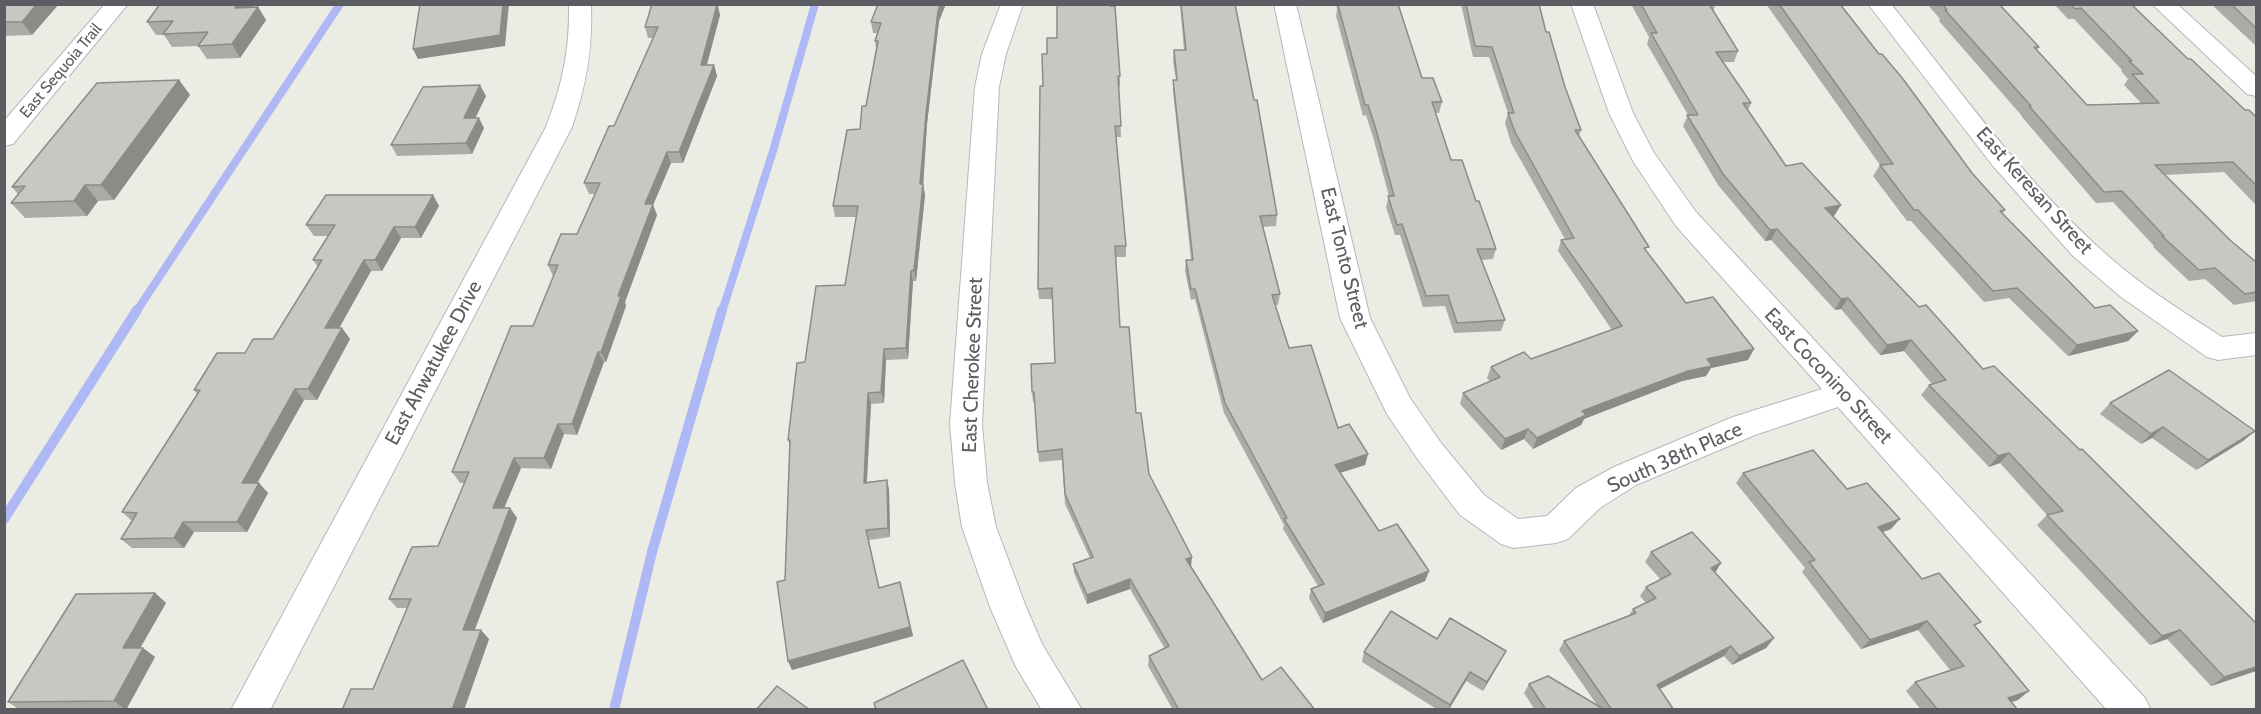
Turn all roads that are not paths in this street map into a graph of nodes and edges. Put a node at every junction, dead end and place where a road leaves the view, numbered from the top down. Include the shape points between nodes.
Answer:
1 (117, 4) edge
2 (580, 4) edge
3 (1012, 4) edge
4 (1285, 4) edge
5 (1582, 4) edge
6 (1879, 4) edge
7 (2163, 4) edge
8 (2256, 89) edge
9 (4, 138) edge
10 (2256, 344) edge
11 (1846, 393) junction
12 (1513, 534) joint
13 (250, 710) edge
14 (1063, 710) edge
15 (2132, 710) edge

1 - 9 street, East Sequoia Trail
2 - 13 street, East Ahwatukee Drive via 580,64 559,127
3 - 14 street, East Cherokee Street via 987,87 966,424 979,527 992,566 1029,655
4 - 12 street, East Tonto Street via 1355,318 1398,405 1430,452 1472,505
5 - 11 street, East Coconino Street via 1621,112 1661,185 1720,259
6 - 10 street, East Keresan Street via 2016,177 2084,250 2168,318 2218,350
7 - 8 street
11 - 12 street, South 38th Place via 1744,426 1625,476 1588,498 1556,529
11 - 15 street, East Coconino Street

